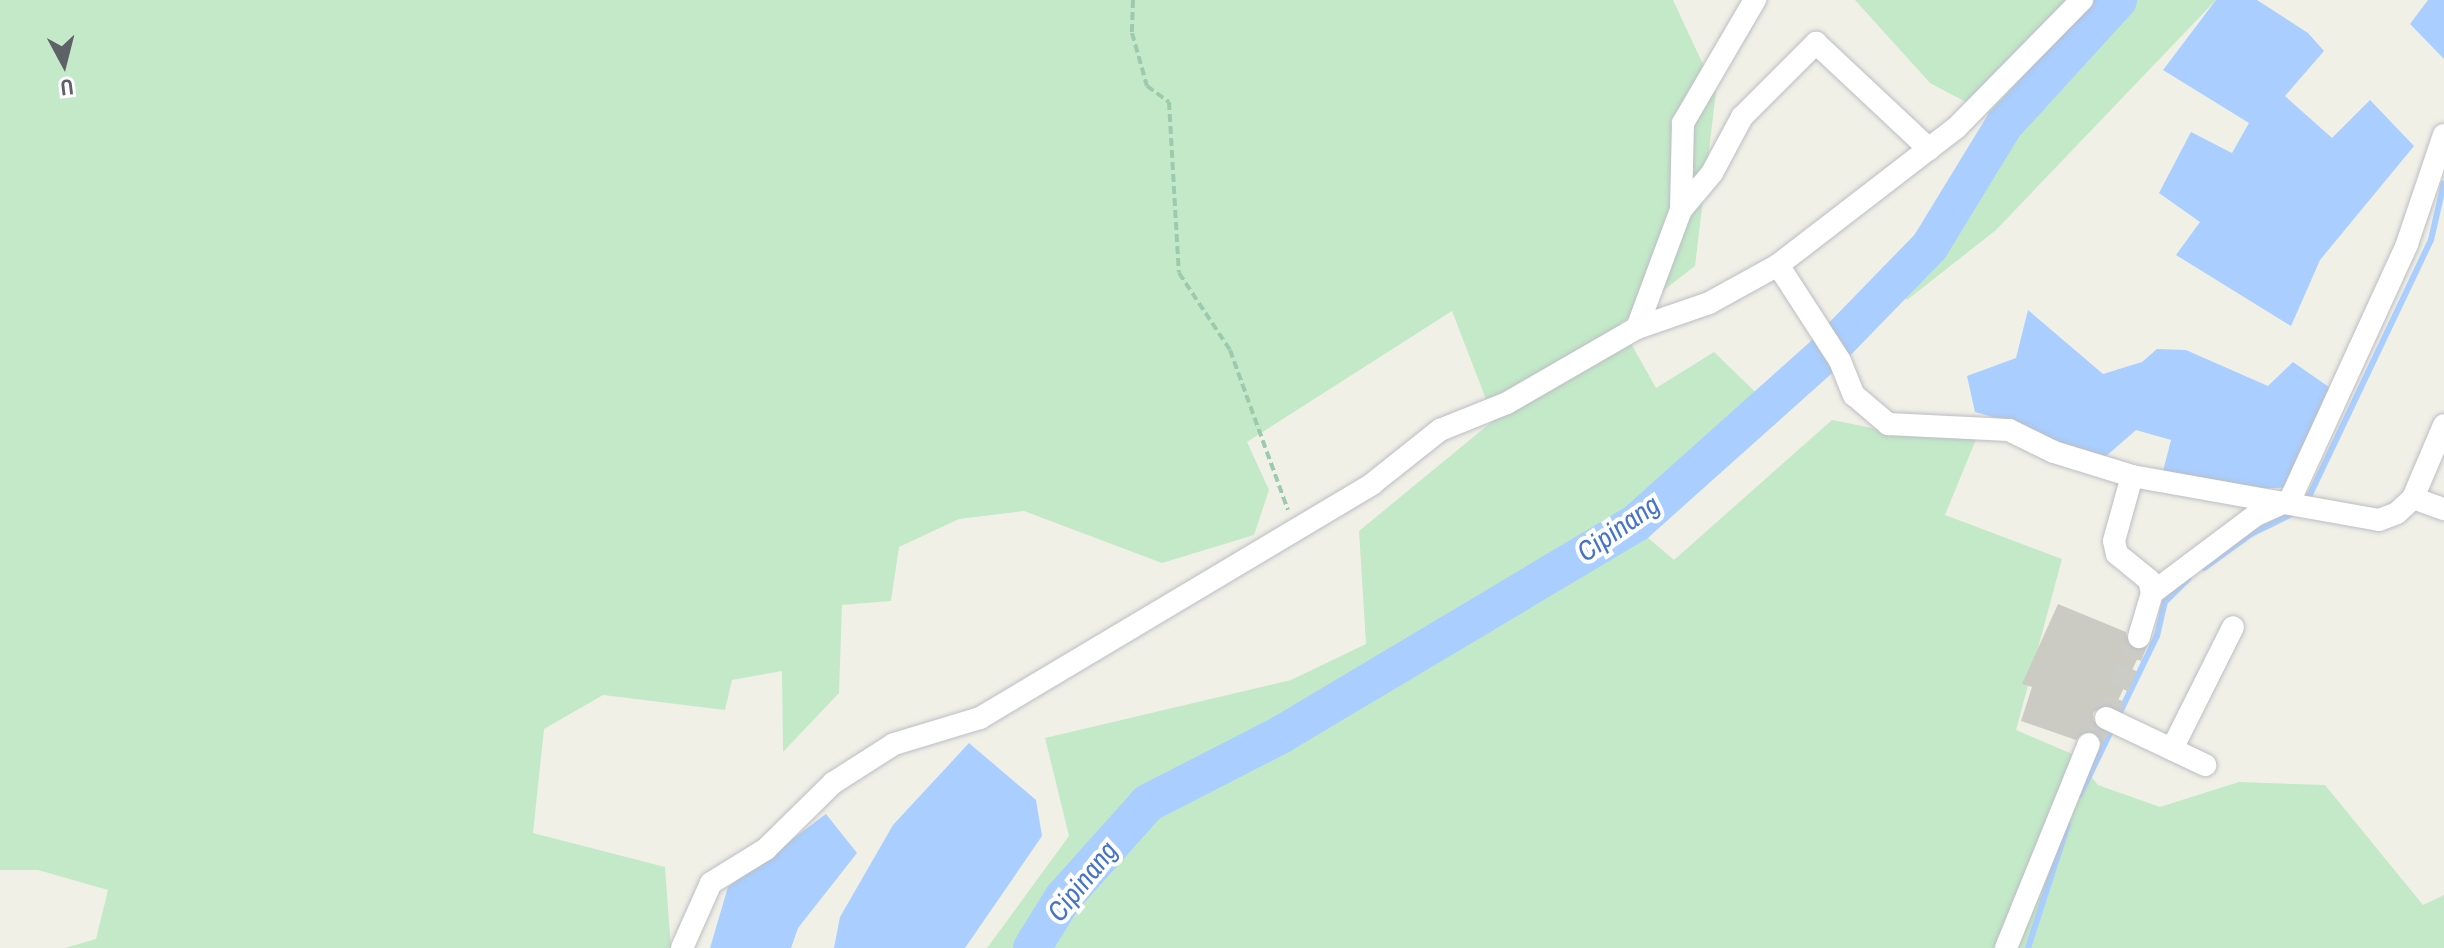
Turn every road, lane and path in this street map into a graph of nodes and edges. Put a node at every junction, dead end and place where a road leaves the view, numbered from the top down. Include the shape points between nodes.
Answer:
1 (1133, 0) edge
2 (1755, 0) edge
3 (2082, 0) edge
4 (2444, 135) edge
5 (1929, 149) junction
6 (1681, 210) junction
7 (1778, 265) junction
8 (1637, 328) junction
9 (2444, 425) edge
10 (2132, 476) junction
11 (2413, 498) junction
12 (2302, 504) junction
13 (2444, 509) edge
14 (1295, 529) junction
15 (2152, 593) junction
16 (2233, 627) dead end
17 (2139, 637) tunnel mouth
18 (2115, 722) dead end
19 (2089, 744) tunnel mouth
20 (2172, 749) junction
21 (2205, 765) dead end
22 (682, 948) edge
23 (2006, 948) edge

1 - 14 path via 1132,33 1147,86 1169,102 1179,273 1230,350
2 - 6 street via 1683,123
3 - 5 street
4 - 12 street via 2407,244
5 - 6 street via 1816,43 1742,117 1712,173
5 - 7 street
6 - 8 street
7 - 8 street via 1709,303
7 - 10 street via 1840,361 1854,395 1888,424 2009,430 2054,452
8 - 14 street via 1507,403 1440,430 1372,484
9 - 11 street
10 - 12 street
10 - 15 street via 2114,541 2117,554 2149,580
11 - 12 street via 2379,520
11 - 13 street
12 - 15 street via 2256,515
14 - 22 street via 980,718 894,744 833,783 766,849 711,883
15 - 17 street
16 - 20 street
18 - 20 street
19 - 23 street
20 - 21 street

